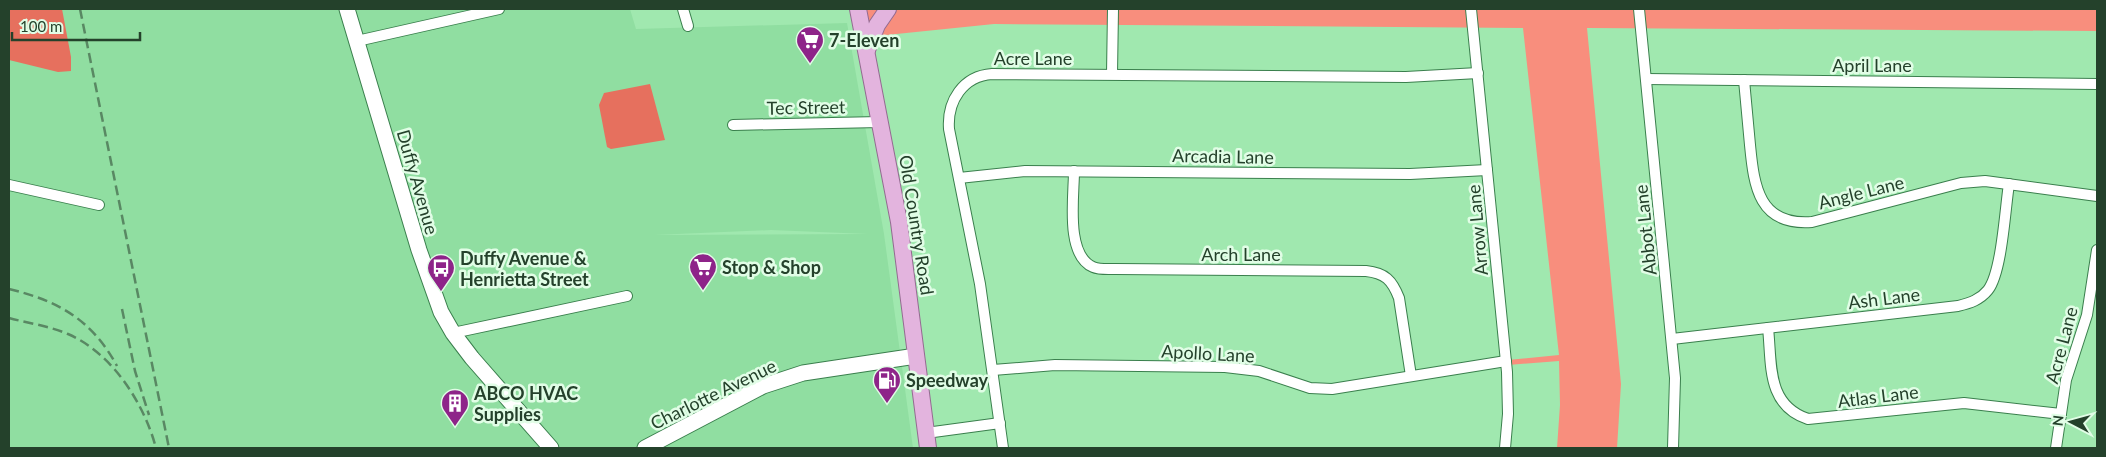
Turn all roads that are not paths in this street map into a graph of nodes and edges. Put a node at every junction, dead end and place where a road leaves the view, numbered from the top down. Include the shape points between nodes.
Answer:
1 (347, 9) edge
2 (499, 9) edge
3 (683, 9) edge
4 (858, 9) edge
5 (888, 9) edge
6 (1113, 9) edge
7 (1471, 9) edge
8 (1639, 9) edge
9 (688, 26) dead end
10 (357, 41) junction
11 (867, 50) junction
12 (1478, 73) junction
13 (1112, 74) junction
14 (1646, 79) junction
15 (1744, 80) junction
16 (2097, 84) edge
17 (880, 122) junction
18 (733, 125) dead end
19 (1487, 170) junction
20 (1074, 171) junction
21 (959, 178) junction
22 (9, 184) edge
23 (2009, 184) junction
24 (2097, 196) edge
25 (98, 206) dead end
26 (2097, 251) edge
27 (627, 296) dead end
28 (1768, 328) junction
29 (453, 333) junction
30 (1672, 339) junction
31 (916, 356) junction
32 (1506, 361) junction
33 (993, 370) junction
34 (1411, 376) junction
35 (2061, 414) junction
36 (1000, 423) junction
37 (927, 441) edge
38 (551, 448) edge
39 (645, 448) edge
40 (1003, 448) edge
41 (1505, 448) edge
42 (1673, 448) edge
43 (2056, 448) edge

1 - 10 street, Duffy Avenue
2 - 10 street
3 - 9 street
4 - 11 main road, Old Country Road
5 - 11 main road
6 - 13 street
7 - 12 street, Arrow Lane
8 - 14 street, Abbot Lane
10 - 29 street, Duffy Avenue via 429,283
11 - 17 main road, Old Country Road
12 - 13 street, Acre Lane via 1406,77
12 - 19 street, Arrow Lane
13 - 21 street, Acre Lane via 992,74 969,81 953,99 948,120
14 - 15 street, April Lane
14 - 30 street, Abbot Lane
15 - 16 street, April Lane
15 - 23 street, Angle Lane via 1754,179 1759,195 1766,207 1792,222 1812,222 1961,183
17 - 18 street, Tec Street
17 - 31 main road, Old Country Road via 898,222
19 - 20 street, Arcadia Lane via 1410,174
19 - 32 street, Arrow Lane
20 - 21 street, Arcadia Lane via 1025,171
20 - 34 street, Arch Lane via 1074,239 1081,258 1092,266 1116,269 1366,270 1386,276 1399,298
21 - 33 street, Acre Lane
22 - 25 street
23 - 24 street, Angle Lane
23 - 28 street, Ash Lane via 1996,274 1989,289 1977,300 1958,306
26 - 35 street, Acre Lane via 2088,315 2069,367
27 - 29 street
28 - 30 street, Ash Lane
28 - 35 street, Atlas Lane via 1778,396 1790,411 1808,419 1964,402
29 - 38 street, Duffy Avenue
30 - 42 street, Abbot Lane via 1675,378
31 - 37 main road, Old Country Road
31 - 39 street, Charlotte Avenue via 803,373 763,386
32 - 34 street, Apollo Lane
32 - 41 street, Arrow Lane via 1508,414
33 - 34 street, Apollo Lane via 1056,365 1225,367 1259,371 1294,384 1320,389
33 - 36 street, Acre Lane
35 - 43 street, Acre Lane
36 - 37 street
36 - 40 street, Acre Lane

